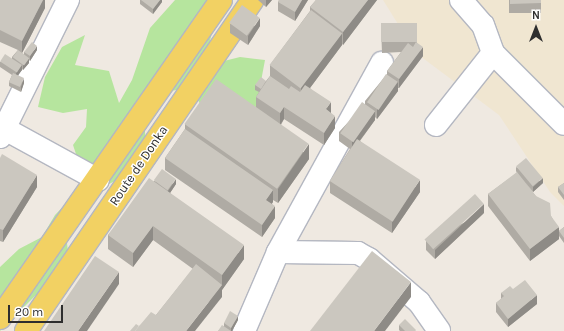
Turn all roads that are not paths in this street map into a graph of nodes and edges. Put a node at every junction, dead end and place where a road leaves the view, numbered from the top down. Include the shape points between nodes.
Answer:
1 (68, 0) edge
2 (221, 0) edge
3 (252, 0) edge
4 (461, 0) edge
5 (492, 53) junction
6 (382, 63) dead end
7 (564, 124) edge
8 (436, 126) dead end
9 (2, 133) edge
10 (98, 180) junction
11 (278, 252) junction
12 (0, 318) edge
13 (26, 331) edge
14 (244, 331) edge
15 (439, 331) edge

1 - 9 street
2 - 10 main road, Route de Donka
3 - 13 main road, Route de Donka
4 - 5 street via 483,25
5 - 7 street
5 - 8 street
6 - 11 street
9 - 10 street
10 - 12 main road, Route de Donka
11 - 14 street
11 - 15 street via 358,254 369,259 419,302

